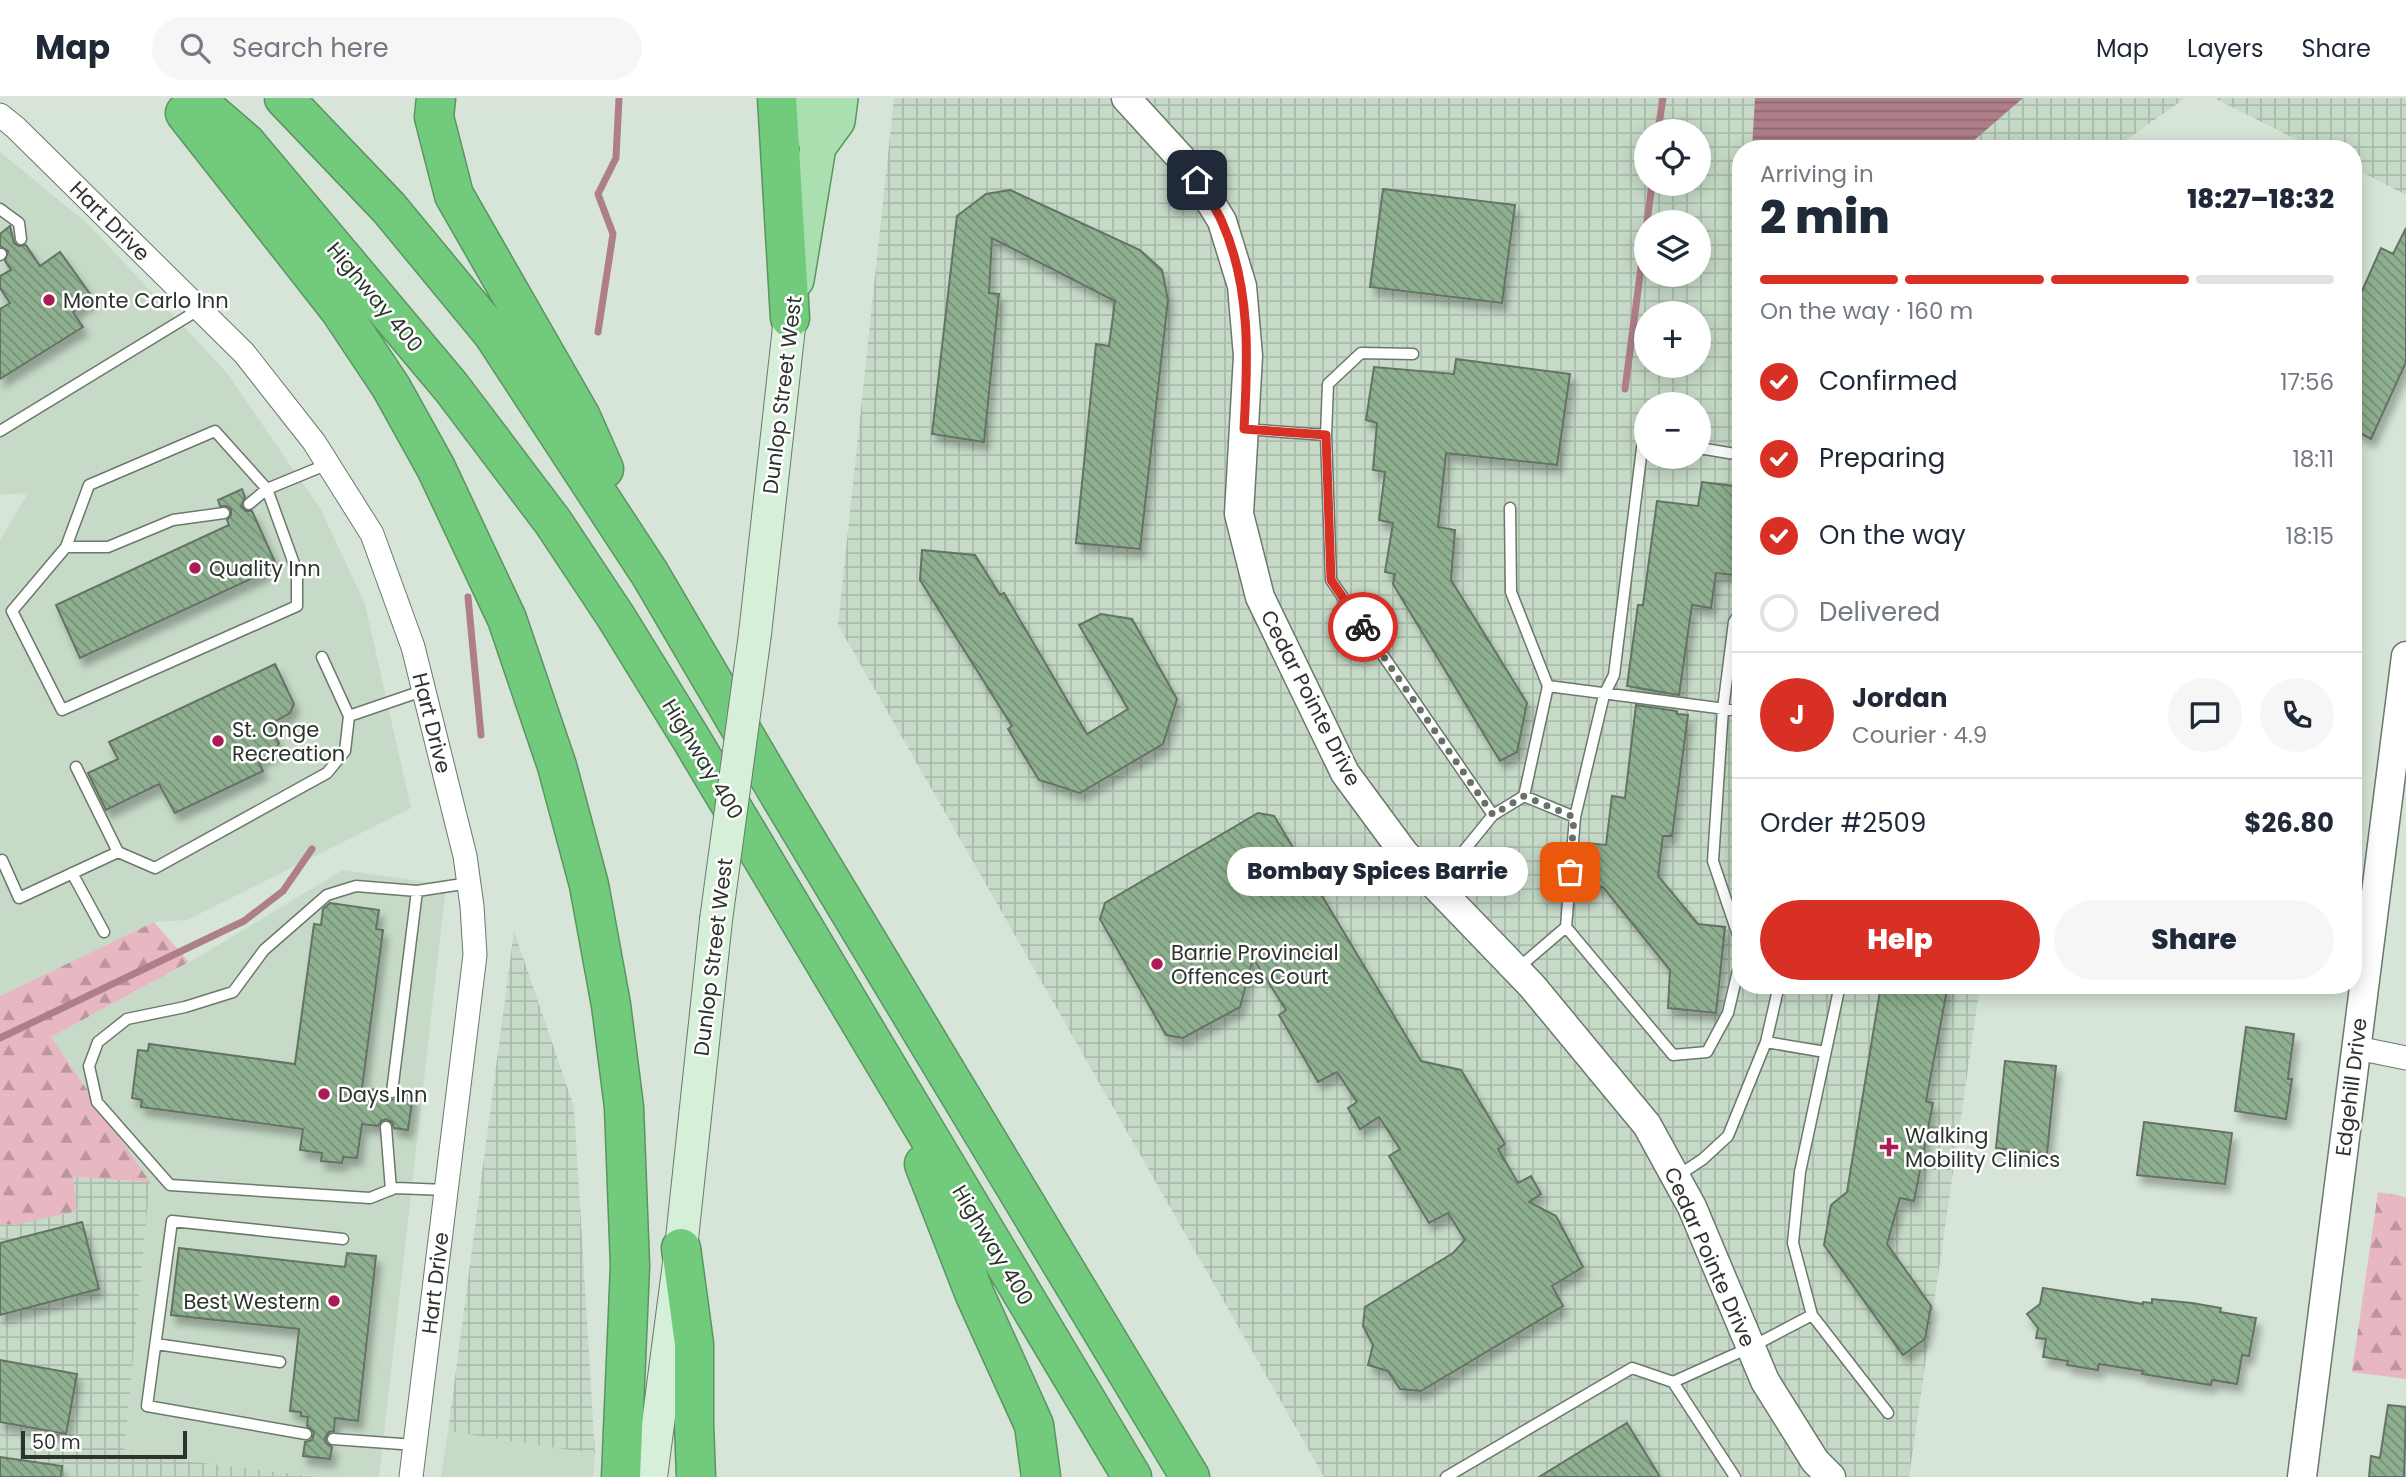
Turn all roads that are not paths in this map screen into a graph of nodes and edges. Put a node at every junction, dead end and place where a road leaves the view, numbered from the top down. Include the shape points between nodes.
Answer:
1 (173, 98) edge
2 (194, 98) edge
3 (284, 98) edge
4 (436, 98) edge
5 (777, 98) edge
6 (812, 98) edge
7 (840, 98) edge
8 (1126, 98) edge
9 (0, 116) edge
10 (818, 147) junction
11 (0, 209) edge
12 (22, 239) dead end
13 (200, 309) junction
14 (790, 318) junction
15 (1413, 354) dead end
16 (1244, 429) junction
17 (0, 431) edge
18 (1326, 435) junction
19 (1711, 450) edge
20 (1732, 453) edge
21 (328, 464) junction
22 (1639, 469) edge
23 (267, 489) junction
24 (248, 504) dead end
25 (1510, 508) dead end
26 (223, 513) dead end
27 (66, 547) junction
28 (650, 574) junction
29 (1732, 638) edge
30 (2406, 656) edge
31 (322, 657) dead end
32 (1548, 687) junction
33 (425, 690) junction
34 (1604, 695) junction
35 (1723, 709) junction
36 (1732, 710) edge
37 (349, 716) junction
38 (76, 767) dead end
39 (1524, 796) junction
40 (1493, 815) junction
41 (1574, 817) junction
42 (118, 852) junction
43 (2, 860) dead end
44 (72, 873) junction
45 (469, 883) junction
46 (1436, 885) junction
47 (417, 891) junction
48 (1732, 917) edge
49 (1566, 928) junction
50 (104, 932) dead end
51 (1517, 969) junction
52 (1732, 994) edge
53 (1777, 994) edge
54 (1838, 994) edge
55 (1766, 1042) junction
56 (2357, 1048) junction
57 (1825, 1052) junction
58 (2406, 1058) edge
59 (884, 1061) junction
60 (392, 1092) dead end
61 (386, 1127) dead end
62 (1675, 1177) junction
63 (391, 1190) junction
64 (446, 1190) junction
65 (343, 1239) dead end
66 (681, 1248) junction
67 (1812, 1315) junction
68 (156, 1344) junction
69 (1751, 1347) junction
70 (280, 1362) dead end
71 (1673, 1382) junction
72 (1888, 1413) dead end
73 (306, 1434) dead end
74 (333, 1439) dead end
75 (415, 1445) junction
76 (411, 1477) edge
77 (621, 1477) edge
78 (652, 1477) edge
79 (696, 1477) edge
80 (1041, 1477) edge
81 (1132, 1477) edge
82 (1190, 1477) edge
83 (1446, 1477) edge
84 (1735, 1477) edge
85 (1831, 1477) edge
86 (2302, 1477) edge

1 - 77 highway via 339,309 391,387 436,468 507,618 557,766 589,886 625,1107 630,1266
2 - 59 highway, Highway 400 via 246,143 451,387 553,522 690,737
3 - 28 highway via 389,208 494,334
4 - 28 highway via 435,117 454,195 581,417
5 - 14 highway
6 - 10 main road, Dunlop Street West via 809,118
7 - 10 main road, Dunlop Street West via 837,121
8 - 16 street, Cedar Pointe Drive via 1189,167 1222,221 1242,286 1248,356
9 - 13 street, Hart Drive
10 - 14 main road, Dunlop Street West
11 - 12 lane via 19,223
13 - 17 lane
13 - 21 street, Hart Drive via 244,354
14 - 66 main road, Dunlop Street West, bridge
15 - 18 lane via 1361,353 1328,384
16 - 18 lane
16 - 46 street, Cedar Pointe Drive via 1239,514 1261,597 1345,773 1404,853
18 - 40 lane via 1331,580
19 - 20 lane
21 - 23 lane
21 - 33 street, Hart Drive via 372,534
22 - 34 lane via 1614,675
23 - 24 lane
23 - 27 lane via 215,431 89,485
23 - 27 lane via 297,572 297,606 62,710 12,611
25 - 32 lane via 1511,592
26 - 27 lane via 173,520 108,547
28 - 82 highway
29 - 35 lane
30 - 56 street, Edgehill Drive
31 - 37 lane
32 - 34 lane
32 - 39 lane
33 - 37 lane
33 - 45 street, Hart Drive
34 - 35 lane
34 - 41 lane
35 - 36 lane
35 - 48 lane via 1713,861
37 - 42 lane via 345,751 327,773 155,868
38 - 42 lane
39 - 40 lane
39 - 41 lane
40 - 46 lane
41 - 49 lane
42 - 44 lane
43 - 44 lane via 19,898
44 - 50 lane
45 - 47 lane
45 - 64 street, Hart Drive via 475,956
46 - 51 street, Cedar Pointe Drive
47 - 60 lane
47 - 63 lane via 356,886 327,895 264,950 233,992 127,1018 98,1042 89,1066 97,1102 170,1185 370,1198
49 - 51 lane
49 - 52 lane via 1673,1055 1707,1052 1728,1013
51 - 62 street, Cedar Pointe Drive via 1647,1125
53 - 55 lane
54 - 57 lane
55 - 57 lane
55 - 62 lane via 1728,1136 1703,1160
56 - 58 street
56 - 86 street, Edgehill Drive
57 - 67 lane via 1800,1172 1793,1243
59 - 80 highway via 975,1294 1034,1425
59 - 81 highway, Highway 400
61 - 63 lane
62 - 69 street, Cedar Pointe Drive
63 - 64 lane
64 - 75 street, Hart Drive
65 - 68 lane via 172,1221
66 - 78 main road, Dunlop Street West
66 - 79 highway via 694,1345
67 - 69 lane
67 - 72 lane
68 - 70 lane
68 - 73 lane via 147,1406
69 - 71 lane
69 - 85 street, Cedar Pointe Drive via 1765,1381 1815,1461
71 - 83 lane via 1632,1368
71 - 84 lane
74 - 75 lane
75 - 76 street, Hart Drive

